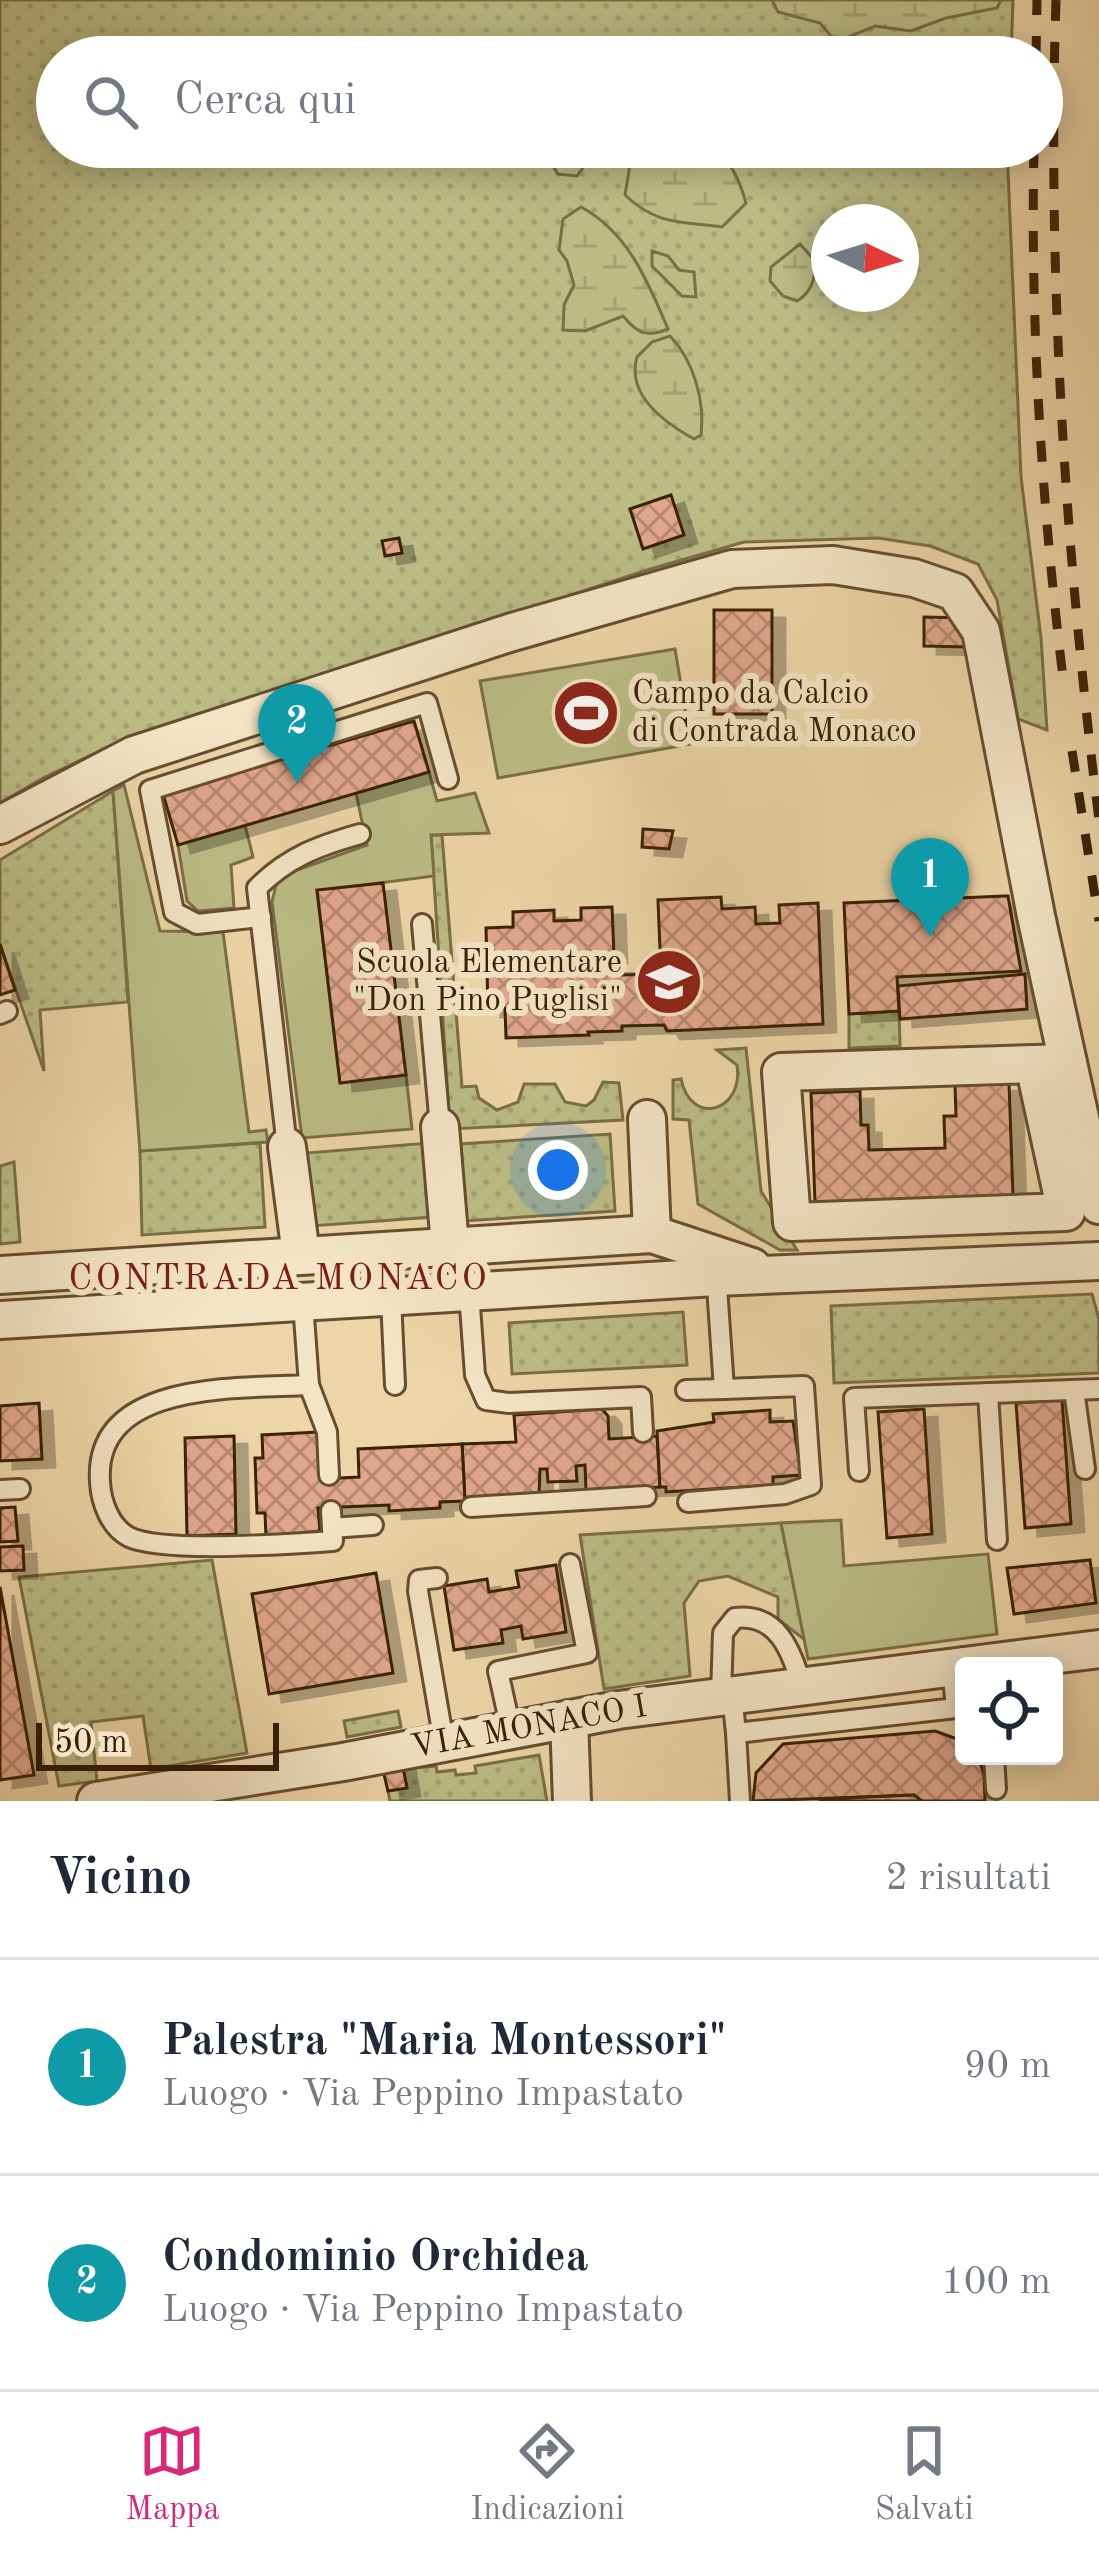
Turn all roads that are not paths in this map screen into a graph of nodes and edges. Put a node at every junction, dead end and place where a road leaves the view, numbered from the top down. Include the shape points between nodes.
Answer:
1 (416, 663) junction
2 (428, 704) junction
3 (448, 779) dead end
4 (0, 825) edge
5 (360, 834) dead end
6 (261, 917) junction
7 (422, 924) dead end
8 (1051, 1063) junction
9 (647, 1119) dead end
10 (440, 1127) joint
11 (287, 1147) joint
12 (1099, 1205) edge
13 (652, 1234) junction
14 (511, 1242) junction
15 (450, 1246) junction
16 (301, 1256) junction
17 (1099, 1261) edge
18 (715, 1266) junction
19 (0, 1275) edge
20 (515, 1291) junction
21 (469, 1293) junction
22 (391, 1298) junction
23 (302, 1303) junction
24 (0, 1320) edge
25 (309, 1385) junction
26 (395, 1385) dead end
27 (1099, 1388) edge
28 (724, 1389) junction
29 (686, 1390) dead end
30 (1074, 1390) junction
31 (988, 1393) junction
32 (643, 1432) dead end
33 (1085, 1469) dead end
34 (859, 1472) dead end
35 (329, 1475) dead end
36 (646, 1496) dead end
37 (688, 1502) dead end
38 (470, 1507) dead end
39 (373, 1526) dead end
40 (997, 1540) dead end
41 (570, 1564) dead end
42 (437, 1578) dead end
43 (1099, 1649) edge
44 (1039, 1657) edge
45 (955, 1668) edge
46 (802, 1686) junction
47 (727, 1696) junction
48 (955, 1708) edge
49 (569, 1719) junction
50 (511, 1730) junction
51 (736, 1732) junction
52 (444, 1743) junction
53 (995, 1765) edge
54 (997, 1790) dead end
55 (112, 1793) edge
56 (572, 1801) edge
57 (740, 1801) edge

1 - 2 lane
1 - 4 street via 134,754
1 - 8 street via 733,569 833,565 956,592 981,631
2 - 3 lane
2 - 6 lane via 150,790 174,912 196,924
5 - 6 lane via 281,863 257,888
6 - 11 lane
7 - 10 lane
8 - 8 street via 781,1072 791,1222 1066,1212
8 - 12 street
9 - 13 street
10 - 15 street
11 - 16 street
13 - 14 street
13 - 18 street
14 - 15 street
14 - 20 street
15 - 16 street
16 - 19 street
17 - 18 street via 773,1274
18 - 20 street
18 - 28 lane
20 - 21 street
21 - 22 street
21 - 32 lane via 486,1400 641,1397
22 - 23 street
22 - 26 lane
23 - 24 street
23 - 25 lane
25 - 35 lane via 327,1432
25 - 39 lane via 178,1394 143,1406 110,1438 100,1461 115,1526 154,1542 259,1546 332,1541 331,1520
27 - 30 lane
28 - 29 lane
28 - 37 lane via 804,1386 811,1485
30 - 31 lane
30 - 33 lane
31 - 34 lane via 854,1398
31 - 40 lane
36 - 38 lane
41 - 50 lane via 587,1653 498,1671
42 - 52 lane via 419,1580 418,1591
43 - 44 street, VIA MONACO I
45 - 46 street, VIA MONACO I
46 - 47 street, VIA MONACO I
46 - 47 lane via 787,1642 762,1619 735,1618 723,1633
47 - 49 street, VIA MONACO I
47 - 51 lane
48 - 51 lane
49 - 50 street, VIA MONACO I
49 - 56 street
50 - 52 street, VIA MONACO I
51 - 57 lane
52 - 55 street, VIA MONACO I
53 - 54 lane

